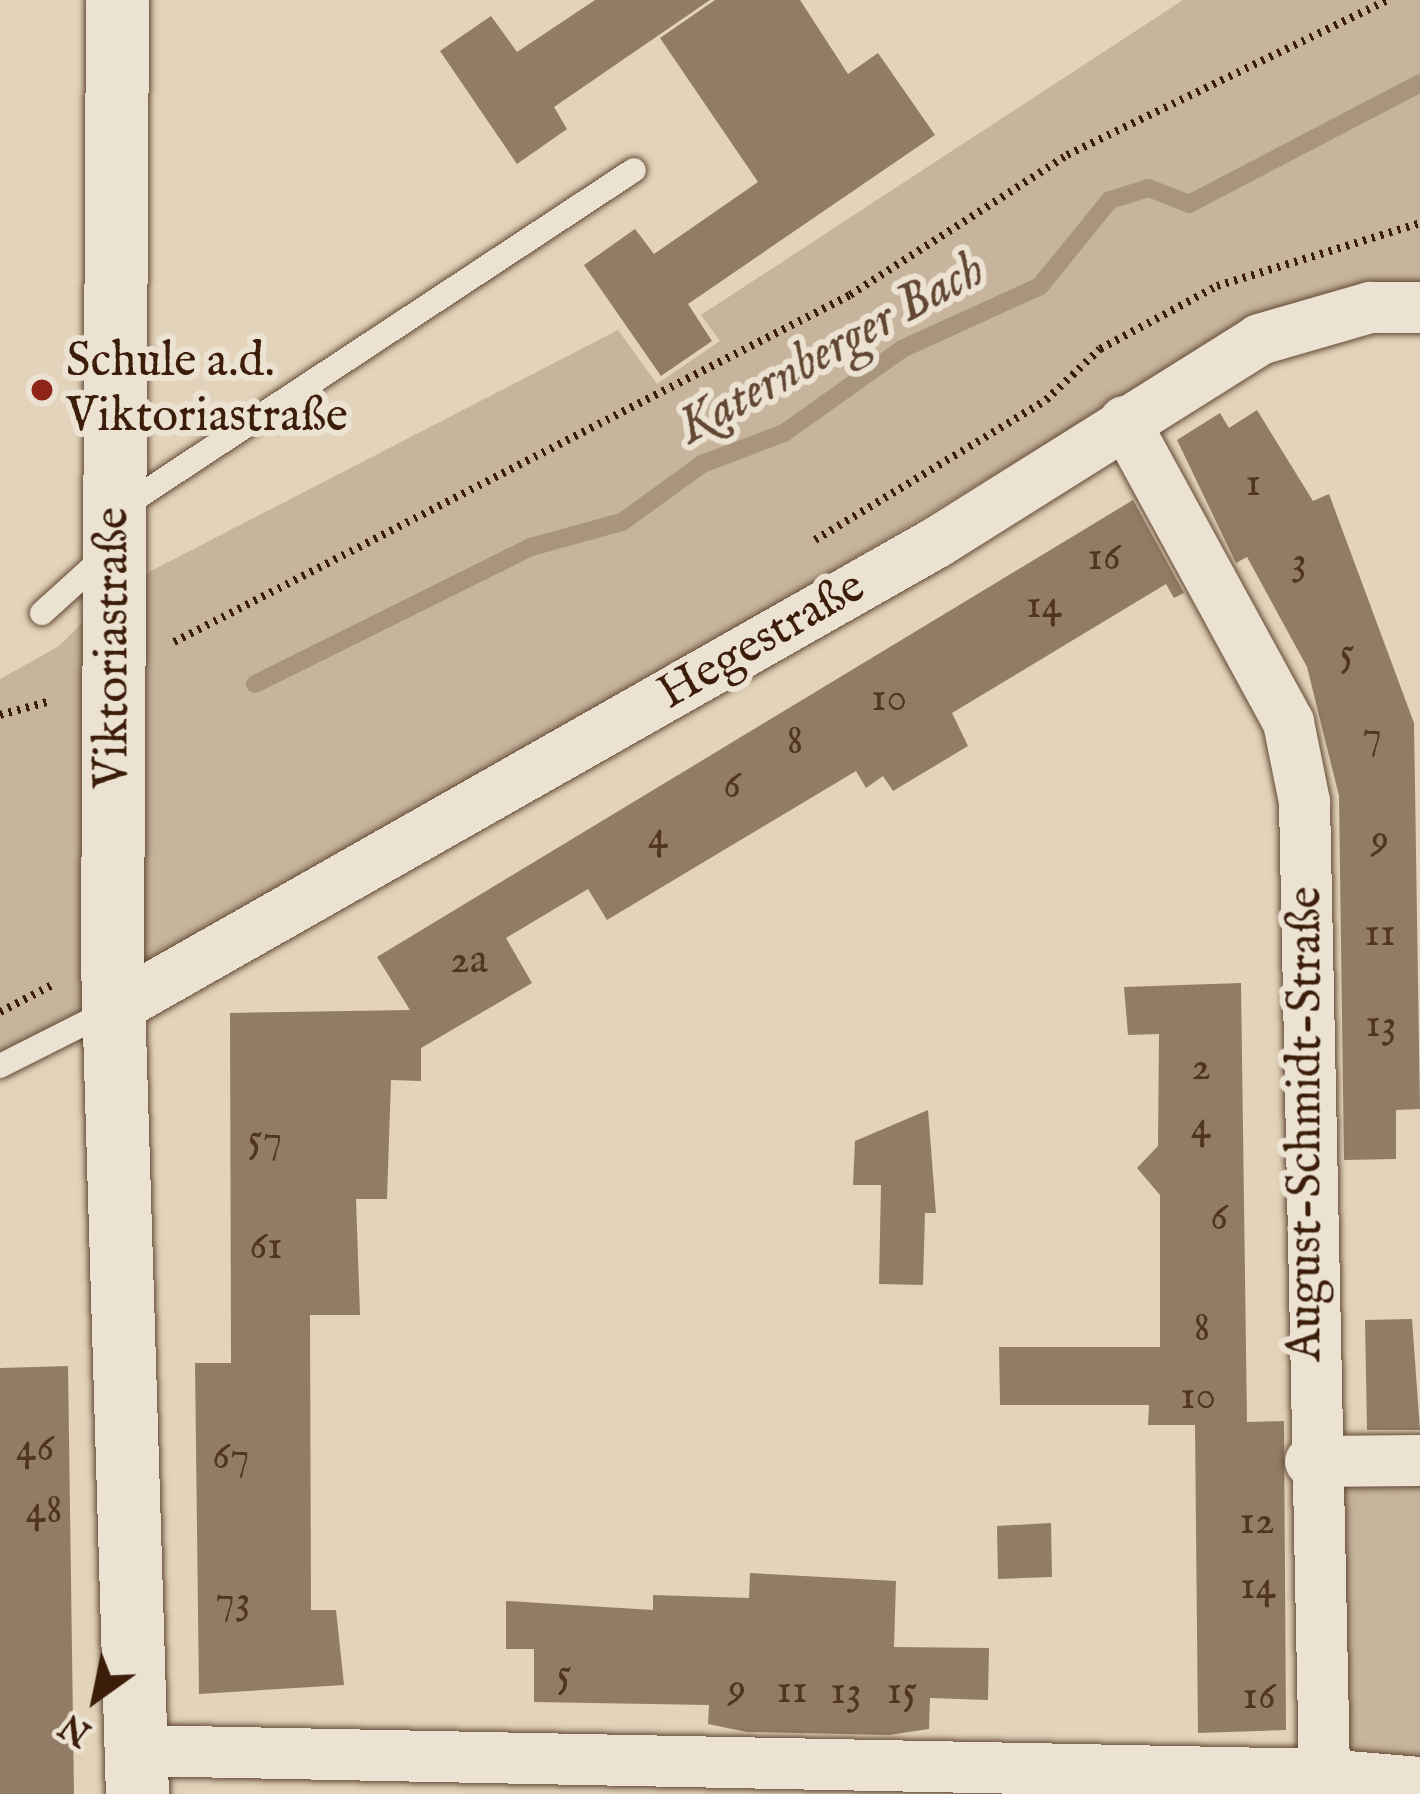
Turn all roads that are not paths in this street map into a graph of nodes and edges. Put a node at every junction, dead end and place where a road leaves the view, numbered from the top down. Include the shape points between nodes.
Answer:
1 (117, 0) edge
2 (634, 170) dead end
3 (1420, 307) edge
4 (1124, 421) junction
5 (114, 531) junction
6 (42, 613) dead end
7 (113, 1009) junction
8 (0, 1066) edge
9 (1420, 1460) edge
10 (1310, 1462) junction
11 (137, 1772) edge
12 (1324, 1774) junction
13 (1420, 1782) edge

1 - 5 street, Viktoriastraße
2 - 5 lane
3 - 4 street, Hegestraße via 1370,307 1259,340
4 - 7 street, Hegestraße via 936,542
4 - 10 street, August-Schmidt-Straße via 1256,646 1304,801
5 - 6 lane
5 - 7 street, Viktoriastraße
7 - 8 lane
7 - 11 street, Viktoriastraße
9 - 10 street
10 - 12 street, August-Schmidt-Straße
11 - 12 street
12 - 13 street

